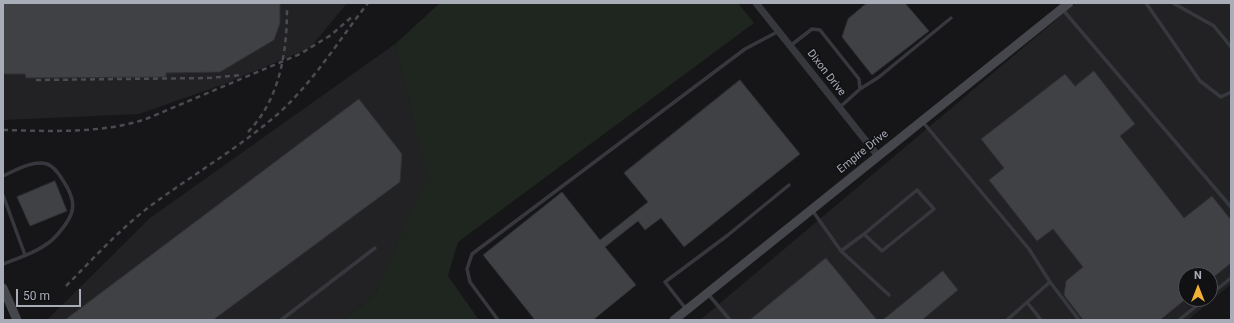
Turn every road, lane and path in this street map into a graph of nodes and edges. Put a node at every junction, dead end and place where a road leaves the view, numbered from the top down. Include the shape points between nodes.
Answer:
1 (756, 3) edge
2 (1146, 3) edge
3 (1173, 3) edge
4 (1065, 6) edge
5 (951, 18) dead end
6 (778, 31) junction
7 (790, 46) junction
8 (1231, 46) edge
9 (860, 89) junction
10 (1231, 92) edge
11 (839, 108) junction
12 (922, 120) junction
13 (878, 156) junction
14 (3, 176) edge
15 (789, 185) dead end
16 (3, 195) edge
17 (1231, 207) edge
18 (812, 209) junction
19 (864, 234) junction
20 (375, 248) dead end
21 (841, 251) junction
22 (25, 255) junction
23 (3, 264) edge
24 (1231, 278) edge
25 (1050, 282) junction
26 (3, 288) edge
27 (1218, 289) edge
28 (708, 293) junction
29 (889, 295) dead end
30 (1027, 302) junction
31 (1195, 307) edge
32 (686, 310) junction
33 (15, 319) edge
34 (281, 320) edge
35 (498, 320) edge
36 (674, 320) edge
37 (730, 320) edge
38 (1007, 320) edge
39 (1041, 320) edge
40 (1079, 320) edge
41 (1179, 320) edge

1 - 6 street, Dixon Drive
2 - 10 lane via 1200,81 1221,97
3 - 8 lane via 1214,26
4 - 12 street, Empire Drive
4 - 17 lane
5 - 9 lane via 879,77
6 - 7 street, Dixon Drive
6 - 35 lane via 745,49 472,254 467,269 470,282
7 - 9 lane via 812,29 820,30 859,80
7 - 11 street, Dixon Drive
9 - 11 lane
11 - 13 street, Dixon Drive
12 - 13 street, Empire Drive
12 - 25 lane via 1029,249
13 - 18 street, Empire Drive
14 - 22 lane via 31,164 47,164 57,172 71,192 74,202 68,220 56,237
15 - 32 lane via 665,282
16 - 22 lane
18 - 21 lane
18 - 28 street, Empire Drive
19 - 19 lane via 917,190 934,209 882,251
19 - 21 lane
20 - 34 lane
21 - 29 lane
22 - 23 lane
24 - 27 lane
25 - 30 lane
25 - 40 lane
26 - 33 street
28 - 32 street, Empire Drive
28 - 37 lane
30 - 38 lane
30 - 39 lane
31 - 41 lane
32 - 36 street, Empire Drive

